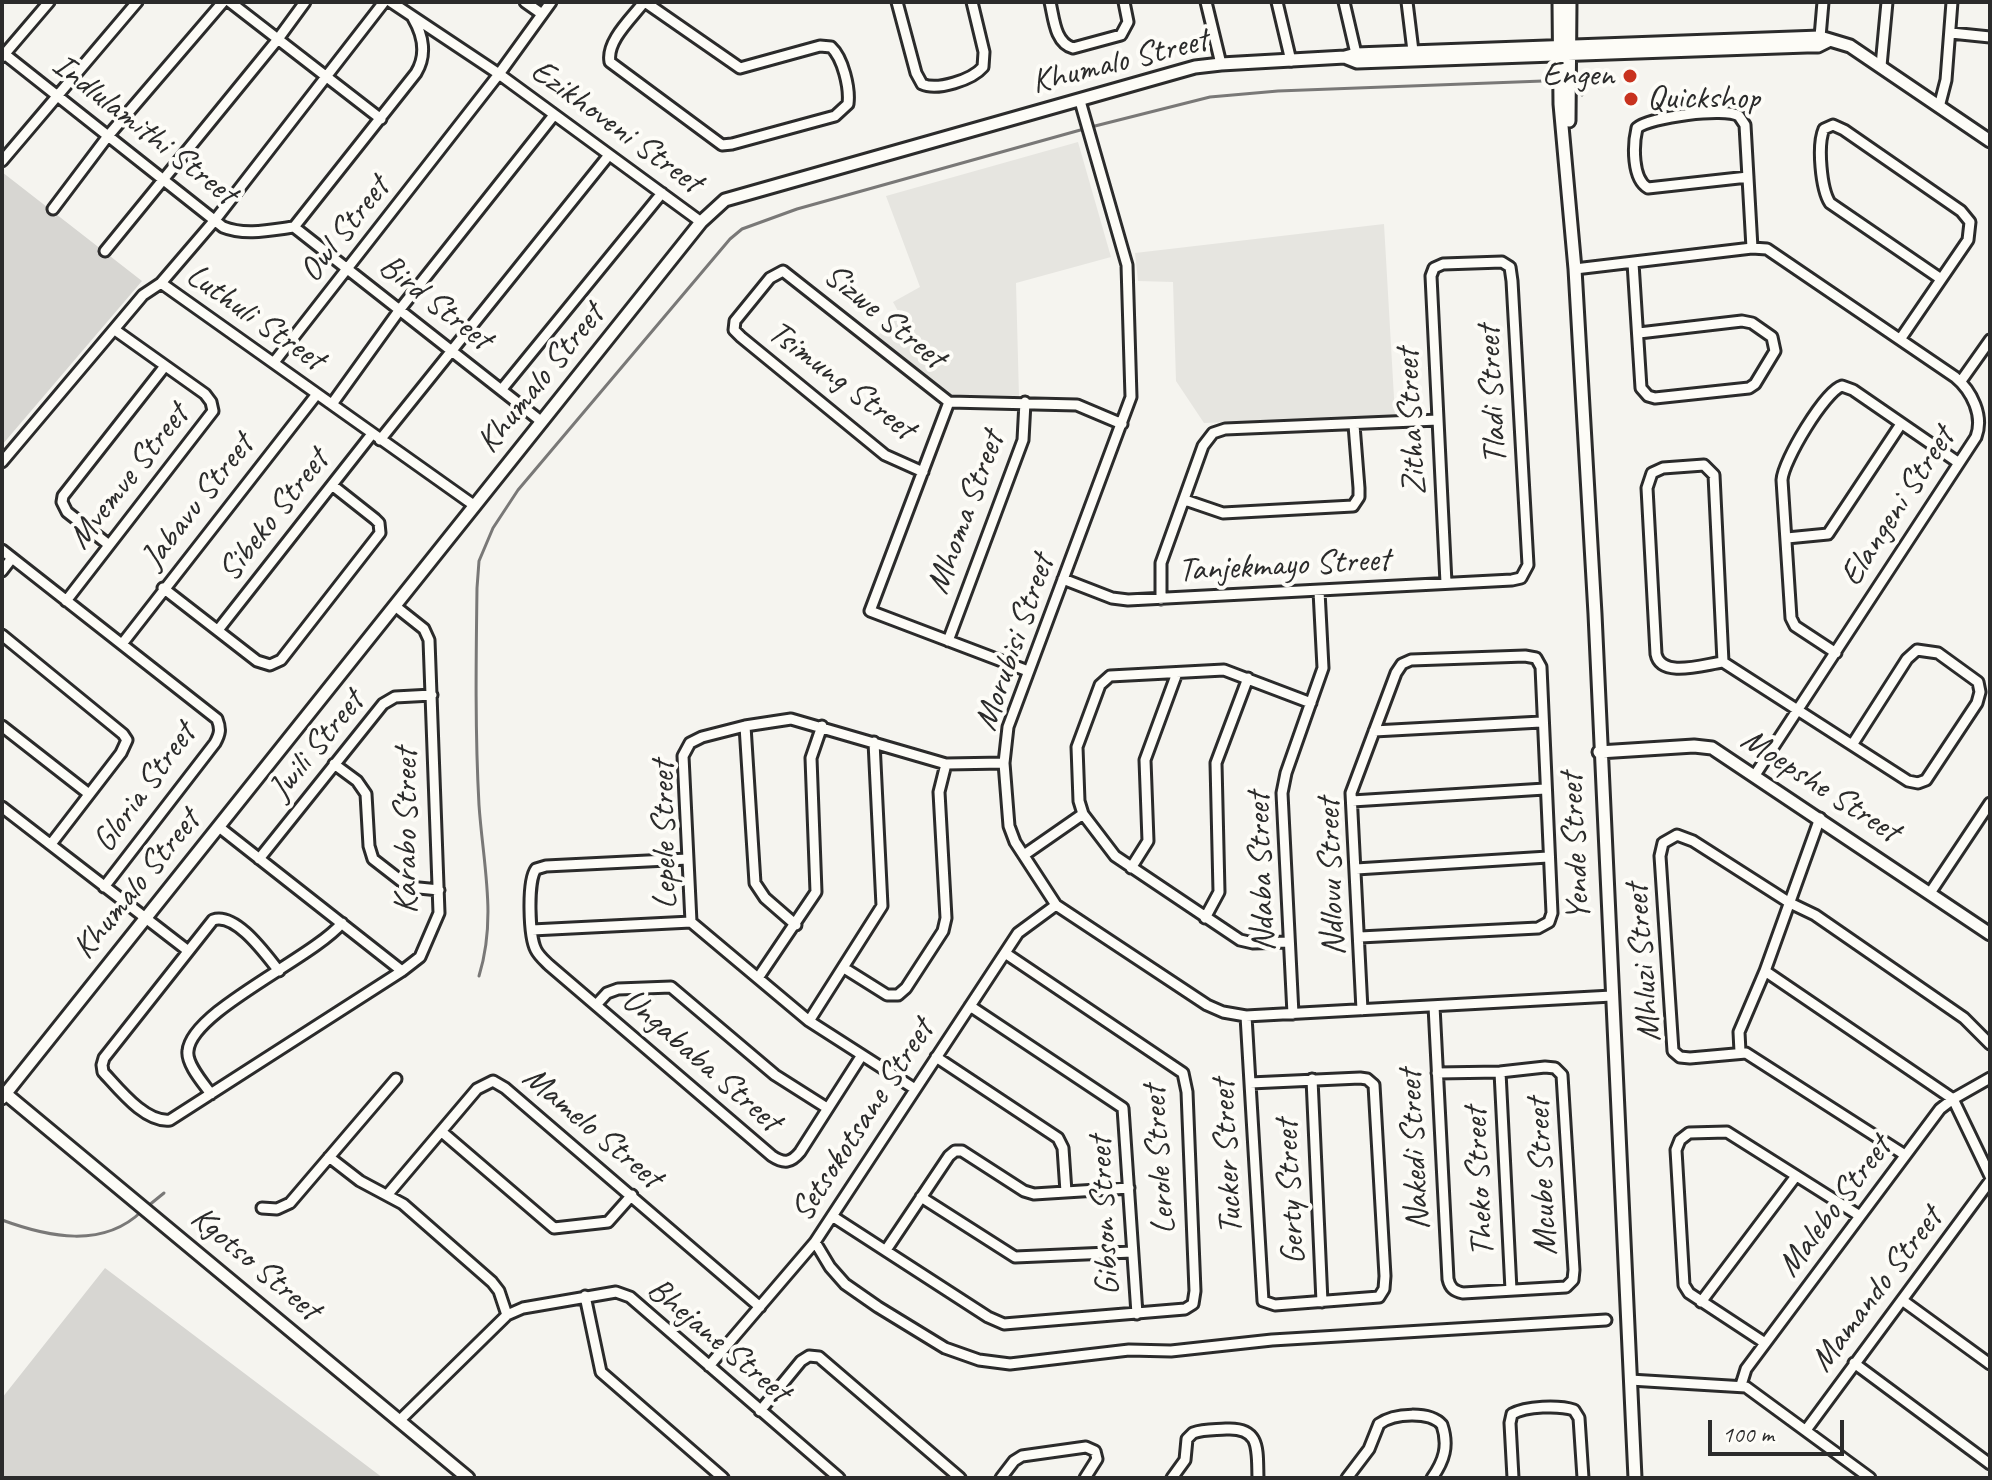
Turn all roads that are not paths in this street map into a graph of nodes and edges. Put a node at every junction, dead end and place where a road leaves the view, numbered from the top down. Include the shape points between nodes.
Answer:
1 (49, 2) edge
2 (137, 2) edge
3 (223, 2) edge
4 (230, 2) edge
5 (305, 2) edge
6 (384, 2) edge
7 (391, 2) edge
8 (525, 2) edge
9 (551, 2) edge
10 (644, 2) edge
11 (897, 2) edge
12 (972, 2) edge
13 (1050, 2) edge
14 (1124, 2) edge
15 (1206, 2) edge
16 (1277, 2) edge
17 (1344, 2) edge
18 (1407, 2) edge
19 (1559, 2) edge
20 (1570, 2) edge
21 (1823, 2) edge
22 (1887, 2) edge
23 (1952, 2) edge
24 (542, 14) junction
25 (413, 18) junction
26 (1558, 26) junction
27 (1951, 33) junction
28 (1990, 37) edge
29 (278, 39) junction
30 (1824, 39) junction
31 (1639, 43) junction
32 (1531, 48) junction
33 (1563, 50) junction
34 (1413, 51) junction
35 (1652, 51) junction
36 (3, 55) edge
37 (1353, 58) junction
38 (1291, 61) junction
39 (1221, 64) junction
40 (1881, 66) junction
41 (499, 74) junction
42 (327, 77) junction
43 (59, 97) junction
44 (1080, 101) junction
45 (1939, 107) junction
46 (554, 115) junction
47 (381, 119) junction
48 (108, 136) junction
49 (1990, 141) edge
50 (609, 155) junction
51 (2, 161) edge
52 (1748, 177) junction
53 (162, 179) junction
54 (662, 193) junction
55 (53, 209) dead end
56 (215, 220) junction
57 (701, 222) junction
58 (294, 227) junction
59 (1752, 248) junction
60 (105, 251) dead end
61 (1633, 263) junction
62 (1443, 264) joint
63 (349, 268) junction
64 (1575, 269) junction
65 (1941, 279) junction
66 (161, 283) junction
67 (401, 308) junction
68 (733, 326) joint
69 (115, 330) junction
70 (1639, 333) junction
71 (1901, 338) junction
72 (1990, 340) edge
73 (452, 349) junction
74 (275, 361) junction
75 (165, 366) junction
76 (1961, 381) junction
77 (502, 389) junction
78 (317, 394) junction
79 (949, 402) junction
80 (1025, 402) junction
81 (332, 404) junction
82 (1438, 420) junction
83 (542, 422) junction
84 (1122, 424) junction
85 (1901, 424) junction
86 (1354, 425) junction
87 (376, 437) junction
88 (2, 462) edge
89 (1959, 463) junction
90 (923, 472) junction
91 (332, 485) junction
92 (1185, 500) junction
93 (475, 506) junction
94 (1787, 538) junction
95 (109, 545) junction
96 (2, 550) edge
97 (12, 558) junction
98 (2, 571) edge
99 (1063, 579) junction
100 (1512, 580) joint
101 (1446, 583) junction
102 (163, 588) junction
103 (1319, 591) junction
104 (1161, 599) junction
105 (66, 601) junction
106 (395, 606) junction
107 (218, 630) junction
108 (2, 635) edge
109 (948, 641) junction
110 (122, 644) junction
111 (1836, 653) junction
112 (1723, 662) junction
113 (1028, 671) junction
114 (1177, 673) junction
115 (1248, 678) junction
116 (432, 695) junction
117 (1311, 703) junction
118 (1797, 711) junction
119 (1541, 722) junction
120 (2, 726) edge
121 (745, 726) junction
122 (822, 726) junction
123 (1374, 731) junction
124 (874, 742) junction
125 (1852, 745) junction
126 (1599, 752) junction
127 (1004, 763) junction
128 (334, 764) junction
129 (946, 764) junction
130 (1755, 775) junction
131 (1545, 789) junction
132 (89, 794) junction
133 (1352, 801) junction
134 (1990, 803) edge
135 (2, 807) edge
136 (1083, 814) junction
137 (1820, 818) junction
138 (219, 827) junction
139 (51, 844) junction
140 (1024, 855) junction
141 (1548, 857) junction
142 (259, 859) junction
143 (688, 859) junction
144 (1131, 868) junction
145 (1356, 869) junction
146 (104, 887) junction
147 (439, 890) junction
148 (1930, 893) junction
149 (1790, 903) junction
150 (1056, 905) junction
151 (1205, 918) junction
152 (146, 919) junction
153 (691, 922) junction
154 (342, 923) junction
155 (796, 925) junction
156 (532, 930) junction
157 (1990, 934) edge
158 (1360, 937) junction
159 (1289, 942) junction
160 (187, 950) junction
161 (1005, 953) junction
162 (844, 968) junction
163 (279, 971) junction
164 (402, 971) junction
165 (1765, 971) junction
166 (758, 978) junction
167 (1612, 996) junction
168 (596, 1005) junction
169 (970, 1006) junction
170 (1434, 1006) junction
171 (1362, 1010) junction
172 (1293, 1014) junction
173 (1246, 1016) junction
174 (809, 1021) junction
175 (1990, 1044) edge
176 (1740, 1052) junction
177 (862, 1055) junction
178 (936, 1057) junction
179 (1500, 1072) junction
180 (1437, 1073) junction
181 (1990, 1078) edge
182 (396, 1079) dead end
183 (1312, 1079) junction
184 (1250, 1083) junction
185 (915, 1089) junction
186 (211, 1094) junction
187 (3, 1095) edge
188 (1953, 1099) junction
189 (827, 1108) junction
190 (442, 1132) junction
191 (1905, 1155) junction
192 (329, 1157) junction
193 (1796, 1176) junction
194 (1990, 1178) edge
195 (1129, 1188) junction
196 (1066, 1192) junction
197 (388, 1194) junction
198 (632, 1195) junction
199 (921, 1197) junction
200 (262, 1208) dead end
201 (832, 1216) junction
202 (1860, 1216) junction
203 (815, 1242) junction
204 (886, 1250) junction
205 (1132, 1252) junction
206 (1452, 1289) joint
207 (1511, 1290) junction
208 (585, 1296) junction
209 (1902, 1300) junction
210 (1322, 1302) junction
211 (1701, 1302) junction
212 (760, 1307) junction
213 (1137, 1314) junction
214 (507, 1315) junction
215 (1606, 1320) dead end
216 (1765, 1343) junction
217 (1854, 1363) junction
218 (1990, 1364) edge
219 (709, 1366) junction
220 (1630, 1380) junction
221 (1741, 1385) junction
222 (760, 1411) junction
223 (399, 1421) junction
224 (1806, 1430) junction
225 (1990, 1464) edge
226 (468, 1478) edge
227 (723, 1478) edge
228 (839, 1478) edge
229 (960, 1478) edge
230 (1001, 1478) edge
231 (1085, 1478) edge
232 (1172, 1478) edge
233 (1258, 1478) edge
234 (1347, 1478) edge
235 (1432, 1478) edge
236 (1513, 1478) edge
237 (1583, 1478) edge
238 (1635, 1478) edge
239 (1870, 1478) edge

1 - 36 street
2 - 43 street
3 - 48 street
4 - 29 street
5 - 29 street
6 - 42 street
7 - 25 street
8 - 24 street
9 - 24 street, Owl Street
10 - 10 street via 740,68 831,47 839,56 848,104 835,116 722,145 610,62 612,45
11 - 12 street via 916,73 922,84 932,87 972,76 983,67
13 - 14 street via 1060,39 1073,48 1121,35 1128,22
15 - 39 street
16 - 38 street
17 - 37 street
18 - 34 street
19 - 26 street, Yende Street
20 - 33 street, Yende Street
21 - 30 street
22 - 40 street
23 - 27 street
24 - 41 street, Owl Street
25 - 41 street
25 - 47 street via 421,38 421,66
26 - 32 street
26 - 33 street, Yende Street
27 - 28 street
27 - 45 street
29 - 42 street
29 - 53 street
30 - 31 street, Khumalo Street
30 - 35 street, Khumalo Street via 1818,46
30 - 40 street, Khumalo Street via 1850,46
31 - 33 street, Khumalo Street
31 - 35 street
32 - 33 street, Khumalo Street
32 - 34 street, Khumalo Street
33 - 35 street, Khumalo Street
33 - 37 street, Khumalo Street
33 - 64 street, Yende Street
34 - 37 street, Khumalo Street
36 - 43 street, Indlulamithi Street
37 - 38 street, Khumalo Street
38 - 39 street, Khumalo Street
39 - 44 street, Khumalo Street
40 - 45 street, Khumalo Street
41 - 46 street, Ezikhoveni Street
41 - 63 street, Owl Street
42 - 47 street
42 - 56 street
43 - 48 street, Indlulamithi Street
43 - 51 street
44 - 57 street, Khumalo Street via 737,196
44 - 84 street, Morubisi Street via 1128,275 1131,389
45 - 49 street, Khumalo Street
46 - 50 street, Ezikhoveni Street
46 - 67 street
47 - 58 street
48 - 53 street, Indlulamithi Street
48 - 55 street
50 - 54 street, Ezikhoveni Street
50 - 73 street, Sibeko Street
52 - 52 street via 1648,188 1638,176 1637,128 1649,121 1735,113 1745,125
52 - 59 street
53 - 56 street, Indlulamithi Street
53 - 60 street
54 - 57 street, Ezikhoveni Street
54 - 77 street
56 - 58 street, Indlulamithi Street via 243,232
56 - 66 street
57 - 83 street, Khumalo Street
58 - 63 street, Bird Street
59 - 61 street, Elangeni Street
59 - 71 street, Elangeni Street via 1772,251
61 - 64 street, Elangeni Street
61 - 70 street
62 - 82 street, Zitha Street via 1431,276
62 - 100 street, Tladi Street via 1502,262 1512,272 1528,565 1525,575
63 - 67 street, Bird Street
63 - 74 street, Owl Street
64 - 126 street, Yende Street
65 - 65 street via 1968,240 1967,217 1844,130 1833,125 1824,129 1823,186 1830,203
65 - 71 street
66 - 69 street, Luthuli Street via 143,295
66 - 74 street, Luthuli Street
67 - 73 street, Bird Street
67 - 81 street
68 - 79 street, Sizwe Street via 770,278 783,271
68 - 90 street, Tsimung Street via 880,451
69 - 75 street, Mvemve Street
69 - 88 street, Luthuli Street
70 - 70 street via 1641,388 1651,398 1749,388 1775,351 1772,337 1747,321
71 - 76 street, Elangeni Street
72 - 76 street
73 - 77 street, Bird Street
73 - 87 street, Sibeko Street
74 - 78 street, Luthuli Street
75 - 95 street via 63,496 67,512
75 - 95 street, Mvemve Street via 209,398 213,411
76 - 89 street, Elangeni Street via 1973,400 1979,426
77 - 83 street, Bird Street
78 - 81 street, Luthuli Street
78 - 102 street, Jabavu Street
79 - 80 street
79 - 90 street, Sizwe Street
80 - 84 street via 1082,406
80 - 109 street, Mhoma Street via 1023,440
81 - 87 street, Luthuli Street
82 - 86 street
82 - 101 street, Zitha Street
83 - 93 street, Khumalo Street
84 - 99 street, Morubisi Street
85 - 89 street
85 - 94 street via 1828,534
85 - 94 street via 1847,387 1835,389 1783,469
86 - 92 street via 1216,431 1203,446
86 - 92 street via 1359,497 1353,506 1223,513
87 - 91 street, Sibeko Street
87 - 93 street, Luthuli Street
89 - 111 street, Elangeni Street
90 - 109 street, Sizwe Street via 870,611
91 - 107 street, Sibeko Street
91 - 107 street via 380,528 341,585 275,663 257,661
92 - 104 street via 1161,563
93 - 106 street, Khumalo Street
94 - 111 street via 1792,622
95 - 105 street, Mvemve Street
96 - 97 street
97 - 98 street
97 - 105 street
99 - 104 street, Tanjekmayo Street via 1121,600
99 - 113 street, Morubisi Street
100 - 101 street, Tanjekmayo Street
101 - 103 street, Tanjekmayo Street
102 - 107 street
102 - 110 street, Jabavu Street
103 - 104 street, Tanjekmayo Street
103 - 117 street, Ndaba Street via 1323,668
105 - 110 street
106 - 116 street, Karabo Street via 428,634
106 - 138 street, Khumalo Street
108 - 132 street via 123,734 126,746
109 - 113 street
110 - 146 street, Gloria Street via 217,719 220,734
111 - 118 street, Elangeni Street
112 - 112 street via 1674,668 1657,660 1647,488 1649,476 1657,470 1698,465 1714,475
112 - 118 street
113 - 127 street, Morubisi Street via 1008,727
114 - 115 street via 1224,670
114 - 136 street via 1115,675 1100,685 1076,753
114 - 144 street via 1145,760 1148,841
115 - 117 street
115 - 151 street via 1215,769 1219,892
116 - 128 street, Jwili Street via 388,699
116 - 147 street, Karabo Street
117 - 159 street, Ndaba Street via 1283,784
118 - 125 street
118 - 130 street, Elangeni Street
119 - 123 street
119 - 123 street, Ndlovu Street via 1541,667 1532,656 1411,660 1396,673
119 - 131 street
120 - 132 street
121 - 122 street, Lepele Street via 785,719
121 - 143 street, Lepele Street via 696,740 685,751
121 - 155 street via 755,883
122 - 124 street, Lepele Street
122 - 155 street via 811,758 817,888
123 - 133 street, Ndlovu Street
124 - 129 street, Lepele Street
124 - 162 street via 882,906
125 - 125 street via 1908,781 1922,783 1977,703 1978,682 1938,653 1917,650
126 - 130 street, Moepshe Street via 1706,746
126 - 167 street, Yende Street
127 - 129 street, Lepele Street
127 - 140 street, Morubisi Street via 1009,826
128 - 142 street, Jwili Street
128 - 147 street via 366,794 373,859 409,887
129 - 162 street via 939,792 943,931 898,995 887,995
130 - 137 street, Moepshe Street
131 - 133 street
131 - 141 street
132 - 139 street
133 - 145 street, Ndlovu Street
134 - 148 street
135 - 139 street
136 - 140 street
136 - 144 street via 1108,849
137 - 148 street, Moepshe Street
137 - 149 street
138 - 142 street
138 - 152 street, Khumalo Street
139 - 146 street
140 - 150 street, Morubisi Street
141 - 145 street
141 - 158 street via 1552,913 1538,928
142 - 154 street
143 - 153 street, Lepele Street
143 - 156 street via 536,869 530,881
144 - 151 street
145 - 158 street, Ndlovu Street
146 - 152 street
147 - 164 street, Karabo Street via 438,916 423,953
148 - 157 street, Moepshe Street
149 - 165 street
149 - 175 street via 1964,1018
149 - 176 street, Mhluzi Street via 1693,841 1677,835 1663,843 1671,1047 1685,1057
150 - 161 street, Setsokotsane Street via 1027,924
150 - 173 street, Morubisi Street via 1207,1005
151 - 159 street via 1247,943
152 - 160 street
152 - 187 street, Khumalo Street
153 - 156 street
153 - 166 street, Lepele Street
154 - 163 street via 329,938
154 - 164 street
155 - 166 street
156 - 168 street, Ungababa Street via 540,956
158 - 171 street, Ndlovu Street
159 - 172 street, Ndaba Street
160 - 163 street via 208,924 224,917 255,941
160 - 186 street, Karabo Street via 102,1062 102,1069 147,1114 165,1121
161 - 169 street, Setsokotsane Street
161 - 213 street, Lerole Street via 1183,1073 1193,1304
162 - 174 street
163 - 186 street via 220,1008 191,1042 188,1056
164 - 186 street, Karabo Street
165 - 176 street via 1739,1032
165 - 188 street
166 - 174 street, Lepele Street
167 - 170 street, Morubisi Street
167 - 220 street, Yende Street
168 - 189 street via 618,989 671,987 775,1075
168 - 189 street, Ungababa Street via 778,1161 796,1157
169 - 178 street, Setsokotsane Street
169 - 195 street, Gibson Street via 1119,1103 1125,1116
170 - 171 street, Morubisi Street
170 - 180 street, Nakedi Street
171 - 172 street, Morubisi Street
172 - 173 street, Morubisi Street
173 - 184 street, Tucker Street
174 - 177 street, Lepele Street
176 - 191 street
177 - 185 street, Lepele Street
177 - 189 street, Ungababa Street
178 - 185 street, Setsokotsane Street
178 - 196 street via 1058,1138
179 - 180 street, Mcube Street
179 - 207 street, Theko Street
179 - 207 street, Mcube Street via 1550,1067 1564,1082 1573,1280 1560,1289
180 - 206 street, Nakedi Street
181 - 188 street, Malebo Street
182 - 192 street
183 - 184 street
183 - 210 street, Gerty Street
183 - 210 street via 1367,1079 1376,1090 1385,1276 1382,1294 1375,1299
184 - 210 street, Tucker Street via 1261,1295 1271,1305
185 - 201 street, Setsokotsane Street
187 - 223 street, Kgotso Street
188 - 191 street, Malebo Street
188 - 194 street
190 - 197 street, Mamelo Street
190 - 198 street via 554,1228 608,1222
190 - 198 street, Mamelo Street via 477,1089 499,1083
191 - 202 street, Malebo Street
192 - 197 street
192 - 200 street via 290,1203
193 - 202 street
193 - 211 street
193 - 211 street via 1727,1132 1689,1133 1680,1140 1676,1150 1684,1285
194 - 209 street, Mamando Street
195 - 196 street
195 - 205 street, Gibson Street
196 - 199 street via 1029,1193 955,1151
197 - 214 street via 496,1287
198 - 212 street, Mamelo Street
199 - 204 street
199 - 205 street via 1015,1257
201 - 203 street, Setsokotsane Street
201 - 204 street
202 - 216 street, Malebo Street
203 - 212 street, Setsokotsane Street
203 - 215 street via 845,1284 878,1307 945,1348 1010,1364 1129,1350
204 - 213 street via 997,1322
205 - 213 street, Gibson Street
206 - 207 street, Mcube Street
208 - 214 street, Bhejane Street
208 - 219 street, Bhejane Street via 616,1292 630,1297
208 - 227 street via 601,1372
209 - 217 street, Mamando Street
209 - 218 street
211 - 216 street
212 - 219 street, Setsokotsane Street
214 - 223 street, Bhejane Street
216 - 221 street, Malebo Street
217 - 224 street, Mamando Street
217 - 225 street
219 - 222 street, Bhejane Street
220 - 221 street
220 - 238 street, Yende Street
221 - 224 street
222 - 228 street, Bhejane Street
222 - 229 street via 801,1361 819,1357
223 - 226 street, Kgotso Street
224 - 239 street
230 - 231 street via 1022,1456 1086,1447 1097,1459
232 - 233 street via 1185,1460 1187,1439 1193,1433 1239,1428 1255,1441
234 - 235 street via 1372,1444 1379,1424 1391,1417 1429,1416 1442,1425 1445,1442 1444,1458
236 - 237 street via 1512,1414 1563,1408 1574,1410 1579,1418

